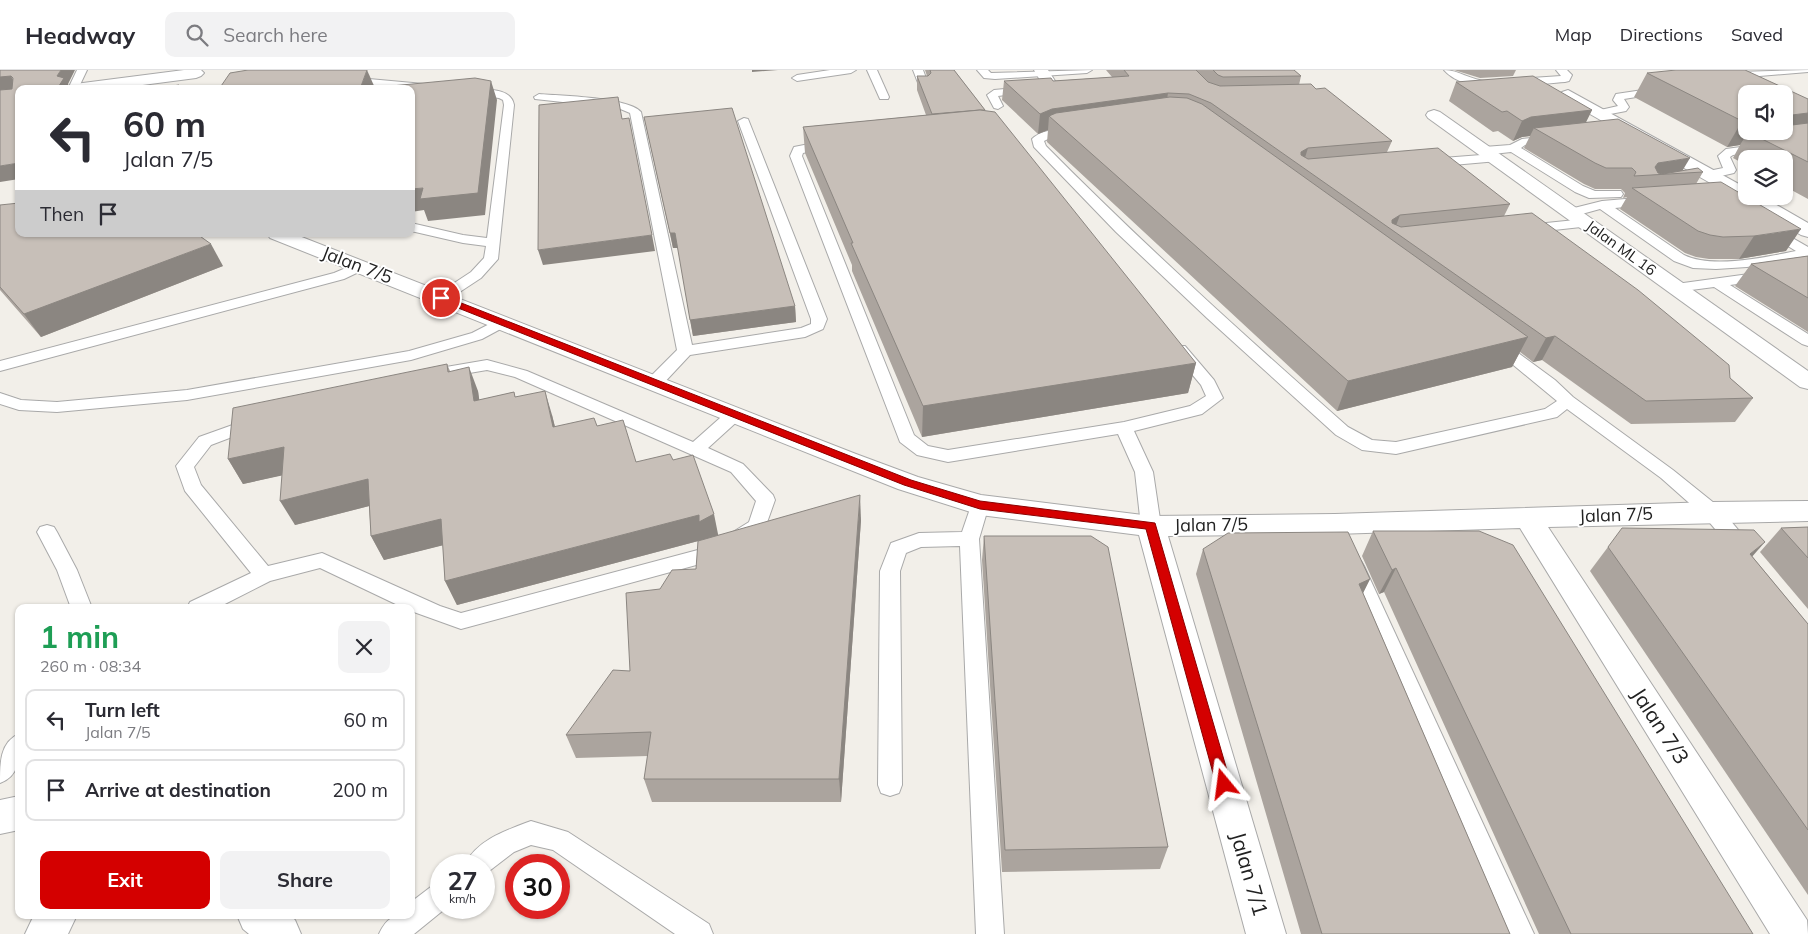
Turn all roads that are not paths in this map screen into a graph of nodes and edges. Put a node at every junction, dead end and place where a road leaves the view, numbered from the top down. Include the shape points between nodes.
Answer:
1 (82, 70) edge
2 (851, 70) edge
3 (872, 70) edge
4 (918, 70) edge
5 (982, 70) edge
6 (1087, 70) edge
7 (1449, 70) edge
8 (1560, 70) edge
9 (1710, 70) edge
10 (1804, 70) edge
11 (196, 74) dead end
12 (1044, 76) edge
13 (797, 78) dead end
14 (340, 80) edge
15 (76, 85) edge
16 (107, 85) edge
17 (387, 85) edge
18 (924, 86) edge
19 (415, 87) edge
20 (436, 88) edge
21 (1672, 89) edge
22 (455, 90) edge
23 (1568, 95) edge
24 (539, 97) dead end
25 (884, 97) dead end
26 (998, 106) dead end
27 (1600, 113) junction
28 (1434, 115) dead end
29 (744, 121) dead end
30 (1088, 129) edge
31 (1567, 137) edge
32 (1621, 139) edge
33 (1808, 141) edge
34 (842, 143) edge
35 (1514, 148) junction
36 (1489, 154) junction
37 (1417, 164) edge
38 (1708, 174) junction
39 (1686, 176) edge
40 (1738, 191) edge
41 (1658, 195) joint
42 (1602, 205) junction
43 (1762, 205) edge
44 (1578, 218) junction
45 (1758, 222) edge
46 (415, 228) edge
47 (1518, 230) edge
48 (1808, 231) edge
49 (285, 237) edge
50 (493, 243) junction
51 (360, 266) junction
52 (1808, 270) edge
53 (1718, 283) junction
54 (1676, 288) junction
55 (441, 298) junction
56 (502, 322) junction
57 (1486, 337) edge
58 (1170, 339) edge
59 (1808, 341) edge
60 (685, 351) junction
61 (0, 366) edge
62 (434, 375) edge
63 (655, 382) junction
64 (1808, 382) edge
65 (0, 398) edge
66 (1567, 401) junction
67 (735, 414) junction
68 (268, 418) edge
69 (1124, 428) junction
70 (695, 450) junction
71 (980, 505) junction
72 (1808, 511) edge
73 (1712, 512) junction
74 (1528, 518) junction
75 (1335, 524) junction
76 (1151, 526) junction
77 (47, 532) dead end
78 (969, 539) junction
79 (1757, 566) edge
80 (264, 575) junction
81 (80, 604) edge
82 (205, 604) edge
83 (15, 750) edge
84 (0, 772) edge
85 (890, 785) dead end
86 (15, 814) edge
87 (0, 817) edge
88 (492, 854) edge
89 (430, 904) edge
90 (415, 916) edge
91 (55, 919) edge
92 (262, 919) edge
93 (411, 919) edge
94 (45, 934) edge
95 (281, 934) edge
96 (393, 934) edge
97 (699, 934) edge
98 (990, 934) edge
99 (1266, 934) edge
100 (1520, 934) edge
101 (1793, 934) edge

1 - 15 lane
2 - 13 lane
3 - 25 lane
4 - 18 lane
5 - 12 lane via 988,76
6 - 12 lane
7 - 8 lane via 1475,84 1565,79 1567,75
9 - 10 lane via 1736,75
11 - 16 street
12 - 26 lane via 1045,87 992,94
14 - 17 lane
19 - 20 lane
21 - 27 lane via 1620,96 1618,100 1624,106 1622,109
22 - 50 lane via 495,94 508,99
23 - 27 street
24 - 60 lane via 619,106 635,112
27 - 38 street
28 - 36 street, Jalan ML 16
29 - 60 lane via 819,319 818,326 805,332
30 - 66 lane via 1050,134 1038,139 1040,147 1212,315 1342,431 1368,446 1396,448 1542,416
31 - 35 lane via 1522,142
32 - 39 lane
33 - 38 lane via 1730,152 1724,156 1730,170
34 - 69 lane via 812,146 798,150 796,156 906,438 923,452 948,456
35 - 36 lane
35 - 41 lane via 1593,195
36 - 37 lane
36 - 44 street, Jalan ML 16
38 - 40 street
41 - 42 lane
42 - 44 lane
42 - 45 lane via 1679,258 1693,264 1794,256 1805,251
43 - 48 street
44 - 47 lane
44 - 54 street, Jalan ML 16
46 - 50 lane
49 - 51 street, Jalan 7/5
50 - 55 lane via 491,259 476,274
51 - 55 street, Jalan 7/5
51 - 61 lane via 339,276
52 - 53 lane
53 - 54 lane
53 - 59 lane
54 - 64 street, Jalan ML 16
55 - 56 street, Jalan 7/5
56 - 63 street, Jalan 7/5
56 - 65 lane via 477,336 410,355 187,395 58,407 19,405
57 - 66 lane
58 - 69 lane via 1208,384 1215,398 1196,410
60 - 63 lane
62 - 70 lane via 487,365 521,374
63 - 67 street, Jalan 7/5
66 - 73 lane via 1667,474
67 - 70 lane
67 - 71 street, Jalan 7/5 via 908,483
68 - 80 lane via 205,441 185,466 192,487
69 - 76 lane via 1144,472
70 - 80 lane via 738,468 766,500 758,526 715,553 461,621 433,612 322,560
71 - 76 street, Jalan 7/5
71 - 78 lane
72 - 73 street, Jalan 7/5
73 - 74 street, Jalan 7/5
73 - 79 lane
74 - 75 street, Jalan 7/5
74 - 101 street, Jalan 7/3
75 - 76 street, Jalan 7/5
75 - 100 lane
76 - 99 street, Jalan 7/1
77 - 81 lane
78 - 85 lane via 919,540 898,548 890,571
78 - 98 lane
80 - 82 lane
83 - 84 lane
86 - 87 street
88 - 97 lane via 505,843 532,833 559,840
89 - 90 lane
91 - 94 street
92 - 95 street
93 - 96 lane

